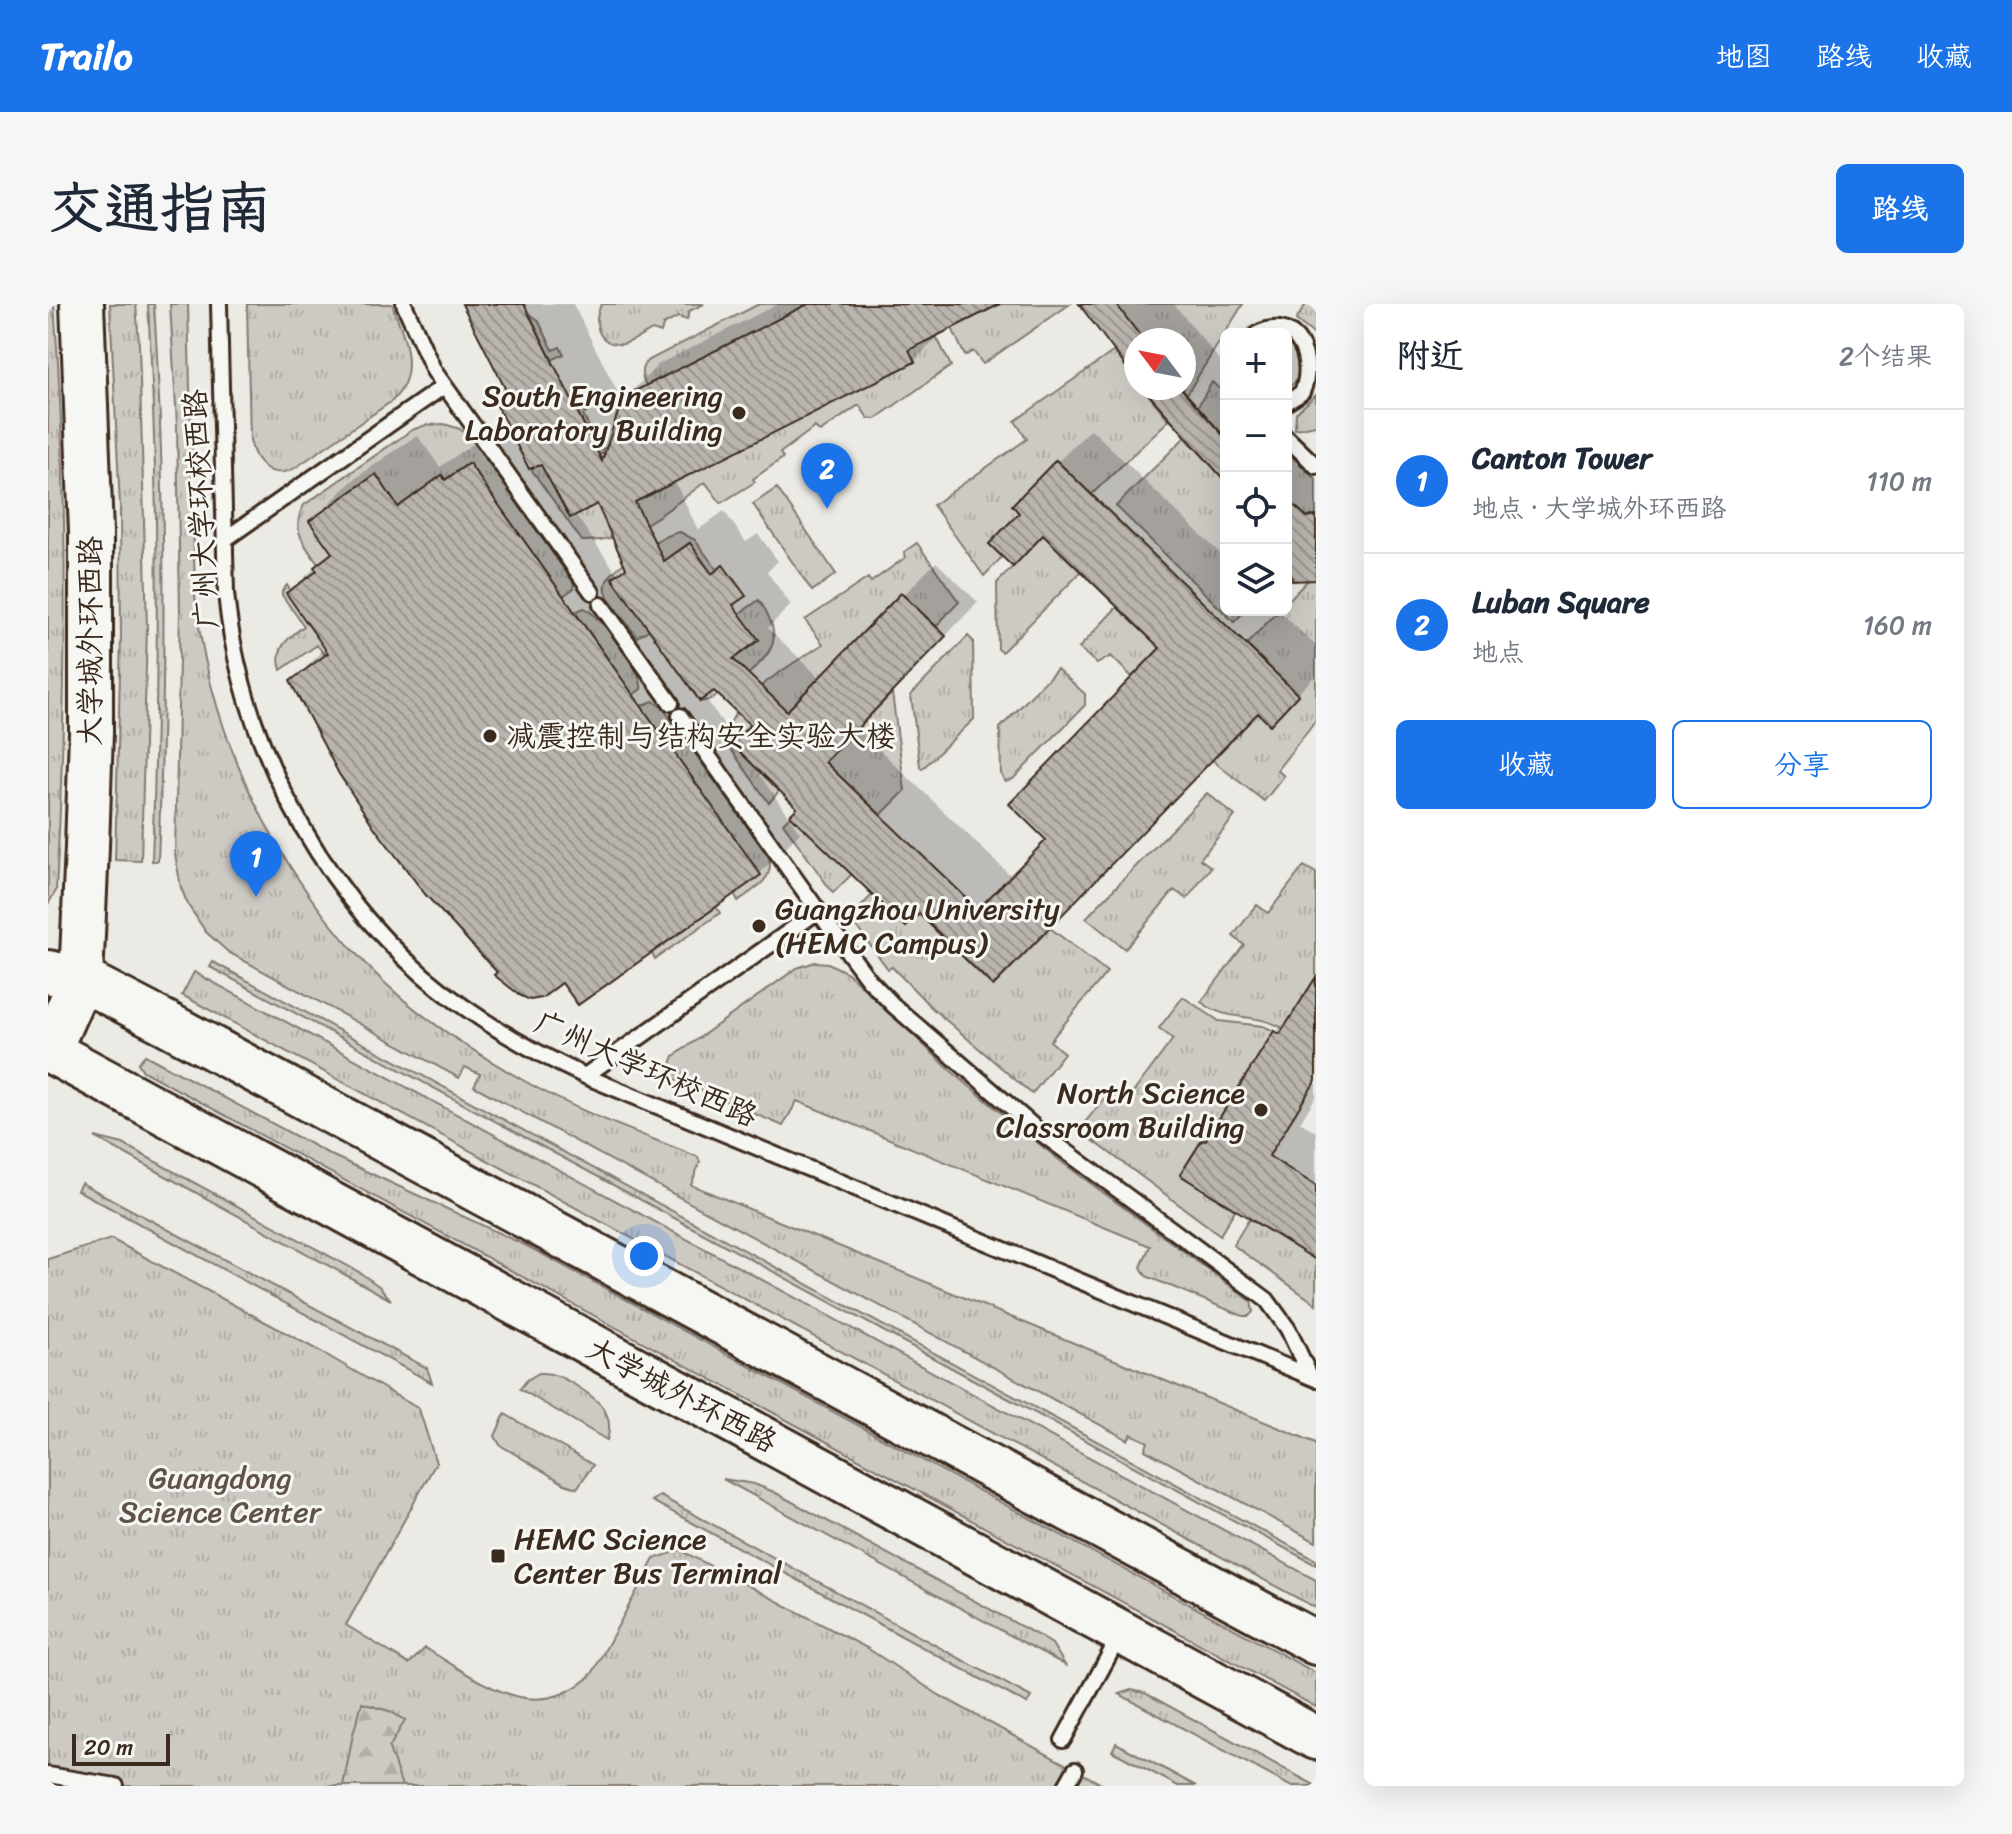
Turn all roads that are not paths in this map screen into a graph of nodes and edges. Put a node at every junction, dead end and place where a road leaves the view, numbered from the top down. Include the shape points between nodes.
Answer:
1 (82, 304) edge
2 (219, 304) edge
3 (404, 304) edge
4 (1292, 331) edge
5 (444, 386) junction
6 (1292, 399) edge
7 (1292, 443) edge
8 (1316, 466) edge
9 (224, 540) junction
10 (818, 911) junction
11 (64, 975) edge
12 (48, 1051) edge
13 (585, 1076) junction
14 (1313, 1378) edge
15 (1121, 1633) junction
16 (1316, 1643) edge
17 (1316, 1738) edge
18 (1063, 1740) dead end
19 (1075, 1770) dead end
20 (48, 1775) edge
21 (116, 1786) edge
22 (1066, 1786) edge

1 - 11 main road, 大学城外环西路 via 91,533 89,794
2 - 9 lane, 广州大学环校西路
3 - 5 lane, 广州大学环校西路
4 - 6 lane via 1310,347 1314,363 1311,379
5 - 9 lane
5 - 10 lane, 广州大学环校西路
7 - 8 lane
9 - 13 lane, 广州大学环校西路 via 227,608 252,714 287,799 323,859 383,934 425,976 524,1044
10 - 13 lane
10 - 14 lane, 广州大学环校西路 via 869,980 978,1080 1083,1166 1267,1300
11 - 12 main road, 大学城外环西路
11 - 16 main road via 525,1214
12 - 15 main road, 大学城外环西路
13 - 14 lane, 广州大学环校西路
15 - 17 main road, 大学城外环西路
15 - 18 lane
19 - 22 lane
20 - 21 lane

